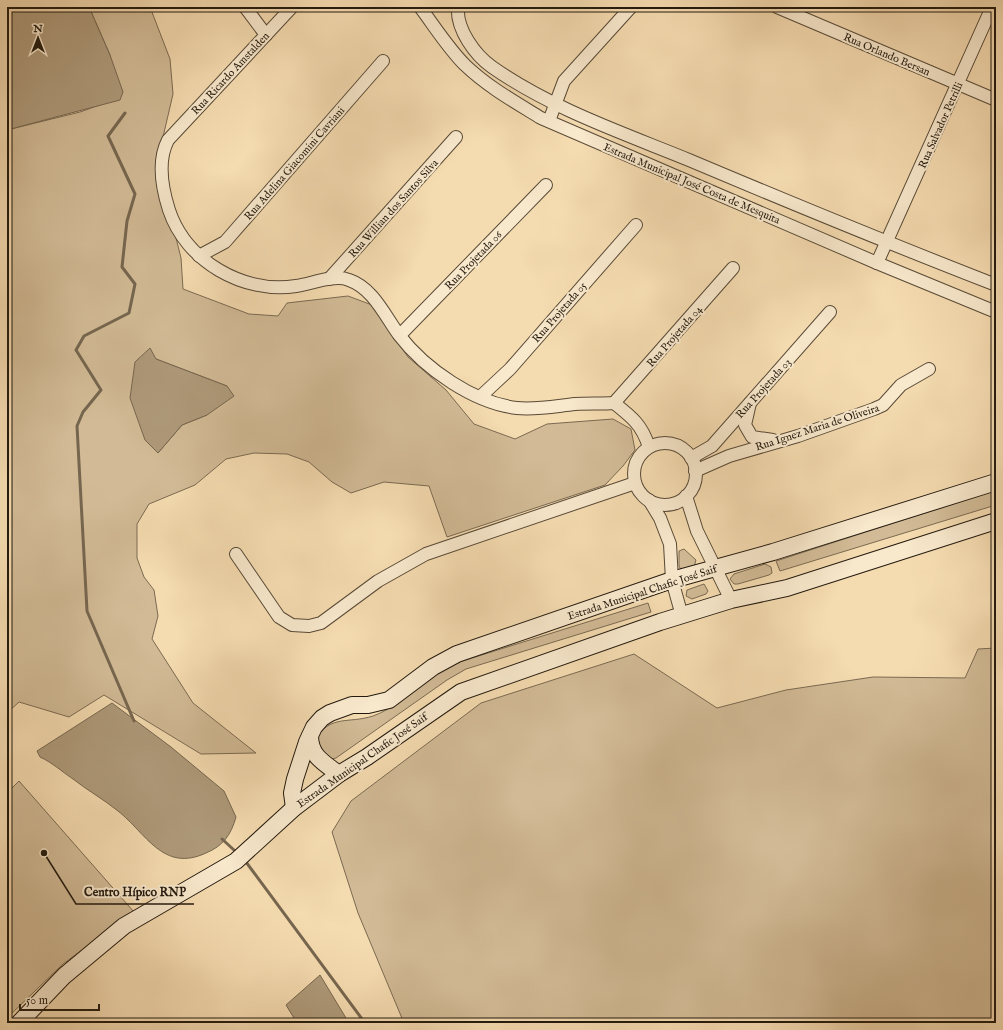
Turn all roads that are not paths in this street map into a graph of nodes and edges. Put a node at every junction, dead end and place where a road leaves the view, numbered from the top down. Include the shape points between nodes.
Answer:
1 (245, 7) edge
2 (292, 7) edge
3 (420, 7) edge
4 (458, 7) edge
5 (631, 7) edge
6 (777, 7) edge
7 (992, 7) edge
8 (266, 35) junction
9 (383, 61) dead end
10 (958, 84) junction
11 (996, 100) edge
12 (556, 105) junction
13 (549, 121) junction
14 (456, 138) dead end
15 (546, 185) dead end
16 (636, 225) dead end
17 (887, 242) junction
18 (199, 256) junction
19 (877, 264) junction
20 (733, 268) dead end
21 (330, 279) junction
22 (996, 286) edge
23 (830, 312) dead end
24 (996, 312) edge
25 (400, 335) junction
26 (929, 369) dead end
27 (480, 397) junction
28 (750, 402) junction
29 (614, 403) junction
30 (798, 436) junction
31 (649, 447) junction
32 (691, 458) junction
33 (695, 471) junction
34 (996, 482) edge
35 (635, 483) junction
36 (686, 496) junction
37 (649, 500) junction
38 (996, 521) edge
39 (236, 554) dead end
40 (716, 567) junction
41 (672, 580) junction
42 (731, 600) junction
43 (682, 616) junction
44 (310, 736) junction
45 (339, 774) junction
46 (294, 808) junction
47 (19, 1023) edge

1 - 8 street
2 - 8 street, Rua Ricardo Amstalden
3 - 13 street, Estrada Municipal José Costa de Mesquita via 466,66 495,90
4 - 12 street, Estrada Municipal José Costa de Mesquita via 459,22 466,38 491,66
5 - 12 street via 564,81
6 - 10 street, Rua Orlando Bersan
7 - 10 street, Rua Salvador Petrilli
8 - 18 street, Rua Ricardo Amstalden via 168,140 164,148 162,161 166,200 175,224
9 - 18 street, Rua Adelina Giacomini Cavriani via 225,242
10 - 11 street, Rua Orlando Bersan
10 - 17 street, Rua Salvador Petrilli
12 - 13 street
12 - 17 street, Estrada Municipal José Costa de Mesquita
13 - 19 street, Estrada Municipal José Costa de Mesquita
14 - 21 street, Rua Willian dos Santos Silva
15 - 25 street, Rua Projetada 06
16 - 27 street, Rua Projetada 05 via 510,369
17 - 19 street, Rua Salvador Petrilli
17 - 22 street, Estrada Municipal José Costa de Mesquita
18 - 21 street via 232,277 256,285 296,286
19 - 24 street, Estrada Municipal José Costa de Mesquita
20 - 29 street, Rua Projetada 04
21 - 25 street via 348,279 367,290
23 - 28 street, Rua Projetada 03
25 - 27 street via 429,368
26 - 30 street, Rua Ignez Maria de Oliveira via 901,385 883,405
27 - 29 street via 517,408
28 - 30 street via 745,425 752,437 770,441
28 - 32 street, Rua Projetada 03 via 712,446
29 - 31 street via 637,422 645,433
30 - 33 street, Rua Ignez Maria de Oliveira via 729,456
31 - 32 street via 662,443 676,445
31 - 35 street via 636,463
32 - 33 street
33 - 36 street via 693,485
34 - 40 street, Estrada Municipal Chafic José Saif via 773,552
35 - 37 street
35 - 39 street via 426,554 378,581 321,623 309,626 292,625 279,617
36 - 37 street via 672,504 660,504
36 - 40 street via 697,531
37 - 41 street via 660,518 670,544
38 - 42 street, Estrada Municipal Chafic José Saif via 787,588
40 - 41 street, Estrada Municipal Chafic José Saif
40 - 42 street
41 - 43 street
41 - 44 street, Estrada Municipal Chafic José Saif via 457,654 433,667 389,700 352,706 330,713 314,727
42 - 43 street, Estrada Municipal Chafic José Saif
43 - 45 street, Estrada Municipal Chafic José Saif via 461,692
44 - 45 street via 311,749
44 - 46 street, Estrada Municipal Chafic José Saif via 292,793
45 - 46 street, Estrada Municipal Chafic José Saif
46 - 47 street via 236,860 108,938 64,976

